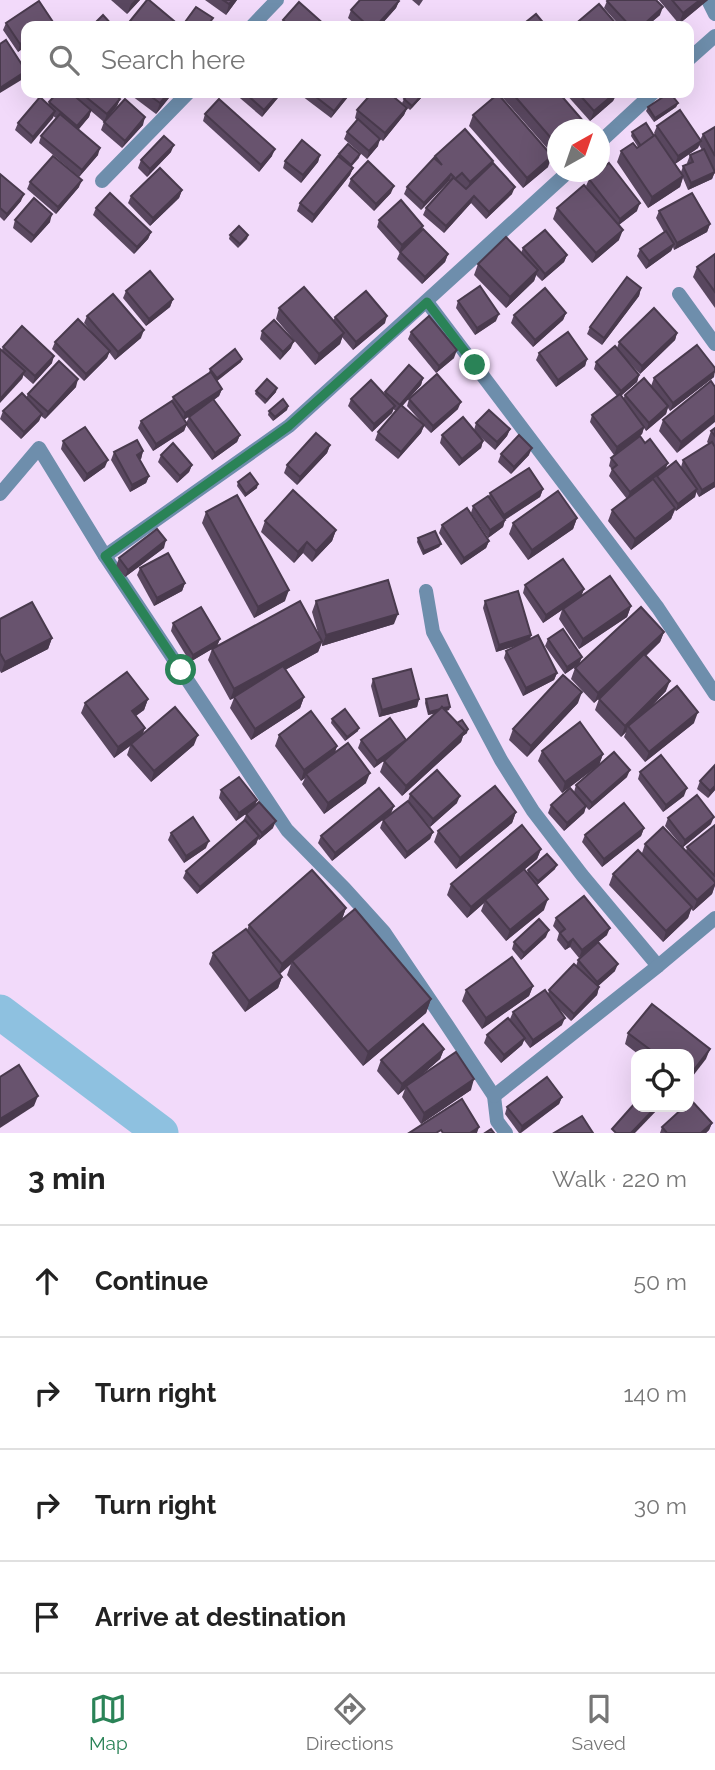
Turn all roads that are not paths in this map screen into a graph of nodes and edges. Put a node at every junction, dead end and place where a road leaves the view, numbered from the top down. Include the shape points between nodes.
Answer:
1 (277, 0) edge
2 (708, 0) edge
3 (715, 15) edge
4 (257, 21) edge
5 (715, 36) edge
6 (694, 55) edge
7 (183, 98) edge
8 (648, 98) edge
9 (610, 133) edge
10 (103, 181) dead end
11 (557, 182) edge
12 (679, 295) dead end
13 (427, 302) junction
14 (715, 344) edge
15 (0, 494) edge
16 (105, 556) junction
17 (426, 591) dead end
18 (715, 694) edge
19 (715, 918) edge
20 (658, 966) junction
21 (494, 1096) junction
22 (506, 1133) edge

1 - 4 street
2 - 3 street
5 - 6 street
7 - 10 street
8 - 9 street
11 - 13 street
12 - 14 street
13 - 16 street via 289,426
13 - 18 street via 658,608
15 - 16 street via 39,448
16 - 21 street via 287,830 384,932
17 - 20 street via 433,632 514,781 582,875
19 - 20 street
20 - 21 street
21 - 22 street via 497,1121

